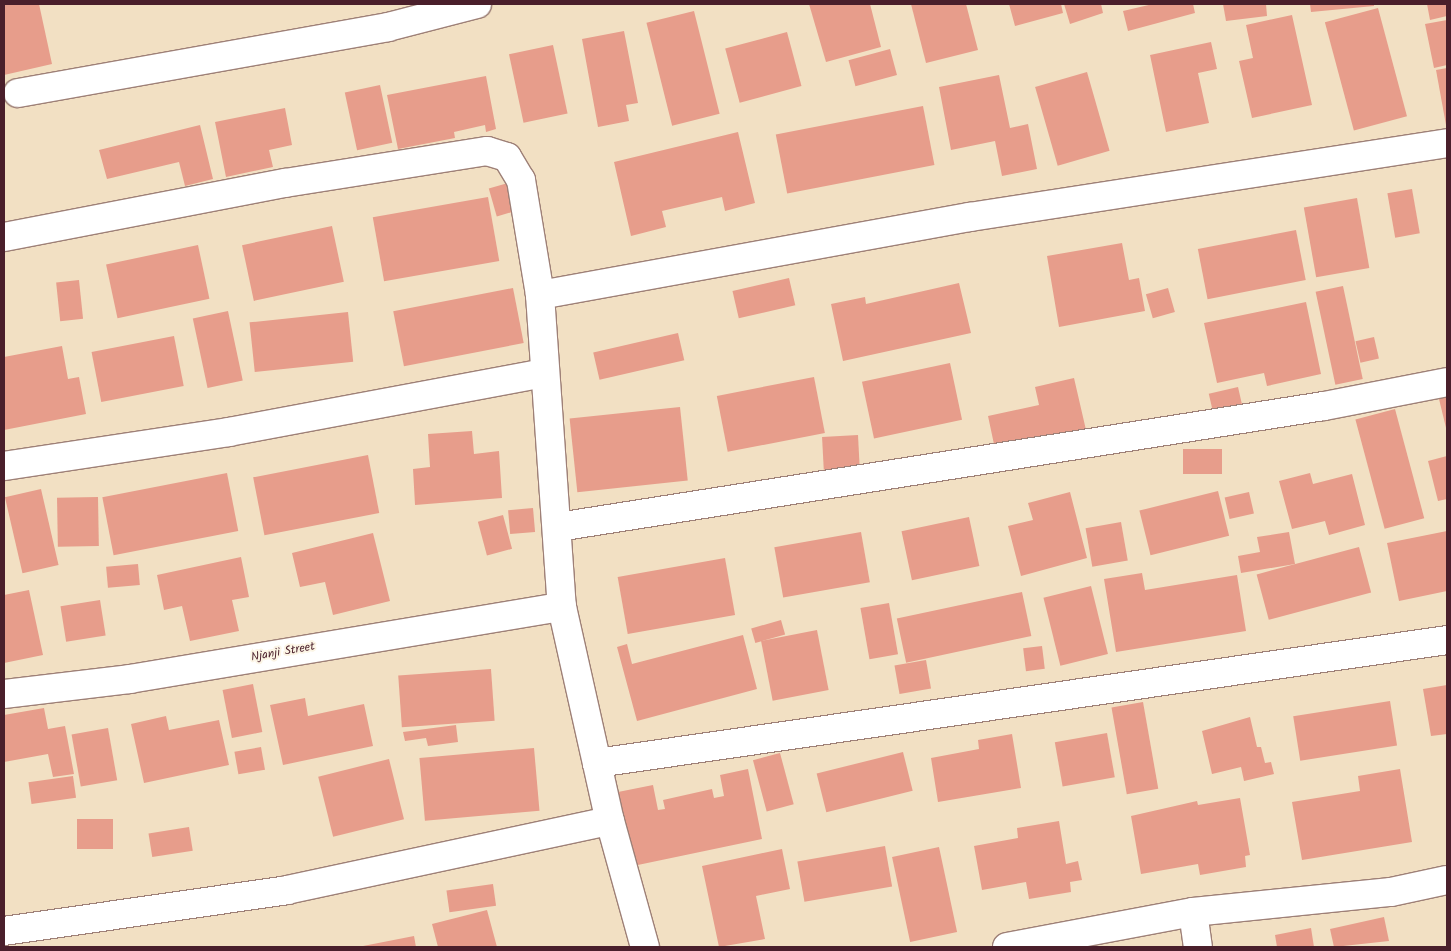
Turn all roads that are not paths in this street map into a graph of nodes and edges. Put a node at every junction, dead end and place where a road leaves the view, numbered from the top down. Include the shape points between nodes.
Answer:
1 (477, 4) edge
2 (18, 93) dead end
3 (1447, 143) edge
4 (4, 237) edge
5 (540, 295) junction
6 (543, 373) junction
7 (1447, 382) edge
8 (4, 466) edge
9 (558, 527) junction
10 (562, 607) junction
11 (1447, 640) edge
12 (4, 694) edge
13 (597, 763) junction
14 (610, 821) junction
15 (1447, 880) edge
16 (1193, 912) junction
17 (4, 930) edge
18 (644, 947) edge
19 (1007, 947) edge
20 (1198, 947) edge

1 - 2 street via 388,27
3 - 5 street via 970,217
4 - 5 street via 285,183 487,151 507,157 521,180
5 - 6 street
6 - 8 street via 229,432
6 - 9 street
7 - 9 street via 1314,407
9 - 10 street
10 - 12 street, Njanji Street via 130,679
10 - 13 street
11 - 13 street
13 - 14 street
14 - 17 street via 287,890
14 - 18 street
15 - 16 street via 1391,892
16 - 19 street
16 - 20 street

